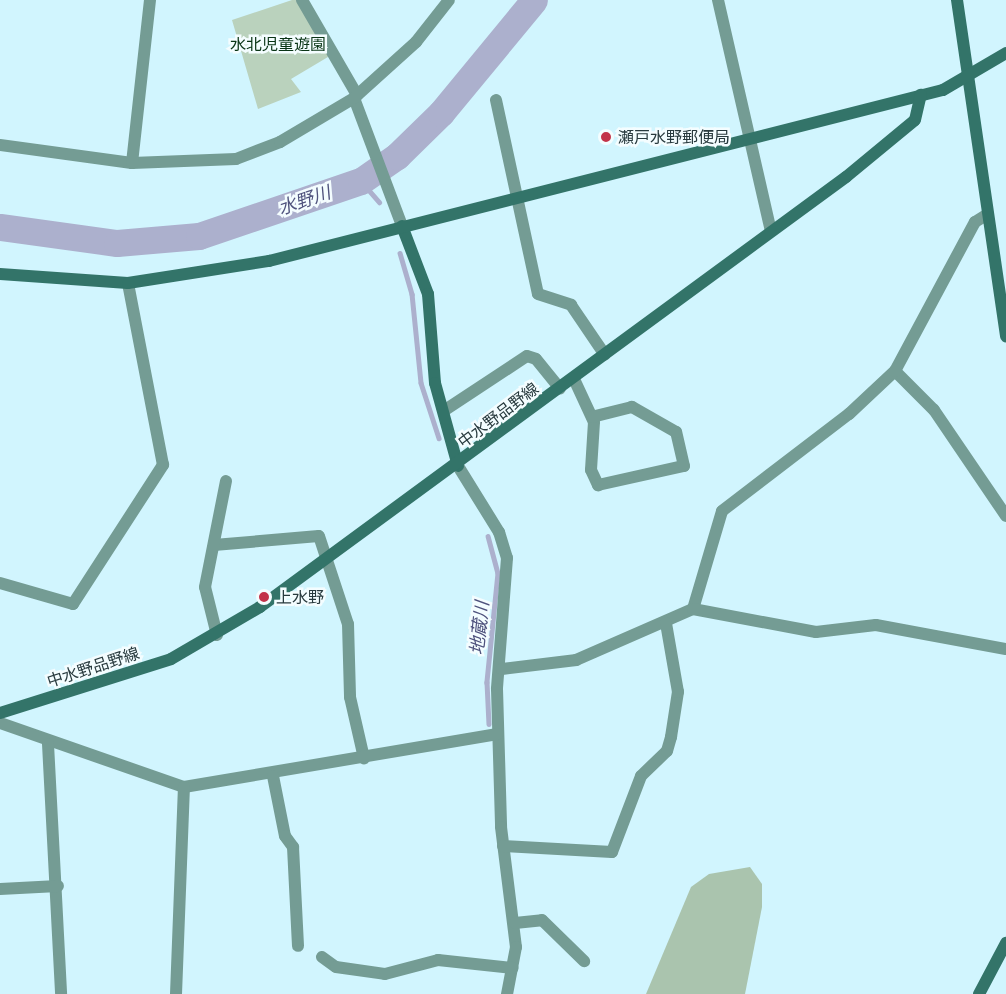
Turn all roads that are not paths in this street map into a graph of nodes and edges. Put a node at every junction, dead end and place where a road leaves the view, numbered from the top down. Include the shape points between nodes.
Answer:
1 (150, 0) edge
2 (302, 0) edge
3 (449, 0) edge
4 (718, 0) edge
5 (957, 0) edge
6 (1006, 53) edge
7 (970, 78) junction
8 (921, 95) junction
9 (355, 96) junction
10 (496, 100) dead end
11 (750, 138) junction
12 (0, 145) edge
13 (132, 163) junction
14 (519, 197) junction
15 (988, 214) junction
16 (402, 226) junction
17 (771, 231) junction
18 (0, 274) edge
19 (128, 283) junction
20 (1006, 336) edge
21 (605, 355) junction
22 (895, 371) junction
23 (574, 379) junction
24 (560, 389) junction
25 (445, 410) junction
26 (592, 417) junction
27 (458, 466) junction
28 (226, 481) dead end
29 (1006, 516) edge
30 (214, 544) junction
31 (330, 559) junction
32 (0, 584) edge
33 (693, 609) junction
34 (666, 623) junction
35 (217, 635) junction
36 (1006, 649) edge
37 (502, 669) junction
38 (0, 713) edge
39 (0, 723) edge
40 (498, 734) junction
41 (48, 744) junction
42 (364, 758) junction
43 (273, 776) junction
44 (184, 787) junction
45 (503, 846) junction
46 (58, 886) junction
47 (0, 889) edge
48 (515, 923) junction
49 (1006, 943) edge
50 (298, 946) dead end
51 (322, 957) dead end
52 (585, 961) dead end
53 (513, 968) junction
54 (61, 994) edge
55 (176, 994) edge
56 (507, 994) edge
57 (979, 994) edge

1 - 13 street
2 - 9 street
3 - 9 street via 416,42
4 - 11 street
5 - 7 main road
6 - 7 main road
7 - 8 main road
7 - 15 main road
8 - 11 main road
8 - 17 main road, 中水野品野線 via 915,120
9 - 13 street via 280,142 236,159
9 - 16 street
10 - 14 street
11 - 14 main road
11 - 17 street
12 - 13 street
14 - 16 main road
14 - 21 street via 538,294 571,305
15 - 20 main road
15 - 22 street via 975,222
16 - 19 main road via 269,261
16 - 25 main road via 428,294 435,383
17 - 21 main road, 中水野品野線
18 - 19 main road
19 - 32 street via 163,465 73,604
21 - 23 main road, 中水野品野線
22 - 29 street via 934,410
22 - 33 street via 849,414 722,511
23 - 24 main road, 中水野品野線
23 - 26 street
24 - 25 street via 536,359 527,356
24 - 27 main road, 中水野品野線
25 - 27 main road
26 - 26 street via 591,470 598,485 684,466 676,432 632,407
27 - 31 main road, 中水野品野線
27 - 37 street via 499,532 507,558
28 - 30 street
30 - 31 street via 319,536
30 - 35 street via 205,587
31 - 35 main road, 中水野品野線
31 - 42 street via 348,624 350,697
33 - 34 street
33 - 36 street via 816,632 876,625
34 - 37 street via 576,660
34 - 45 street via 678,692 671,737 667,751 641,776 612,852
35 - 38 main road, 中水野品野線 via 171,659
37 - 40 street
39 - 41 street
40 - 42 street
40 - 45 street
41 - 44 street
41 - 46 street
42 - 43 street
43 - 44 street
43 - 50 street via 285,836 292,846
44 - 55 street
45 - 48 street
46 - 47 street
46 - 54 street
48 - 52 street via 542,920
48 - 53 street
49 - 57 main road
51 - 53 street via 336,967 384,974 438,960
53 - 56 street

